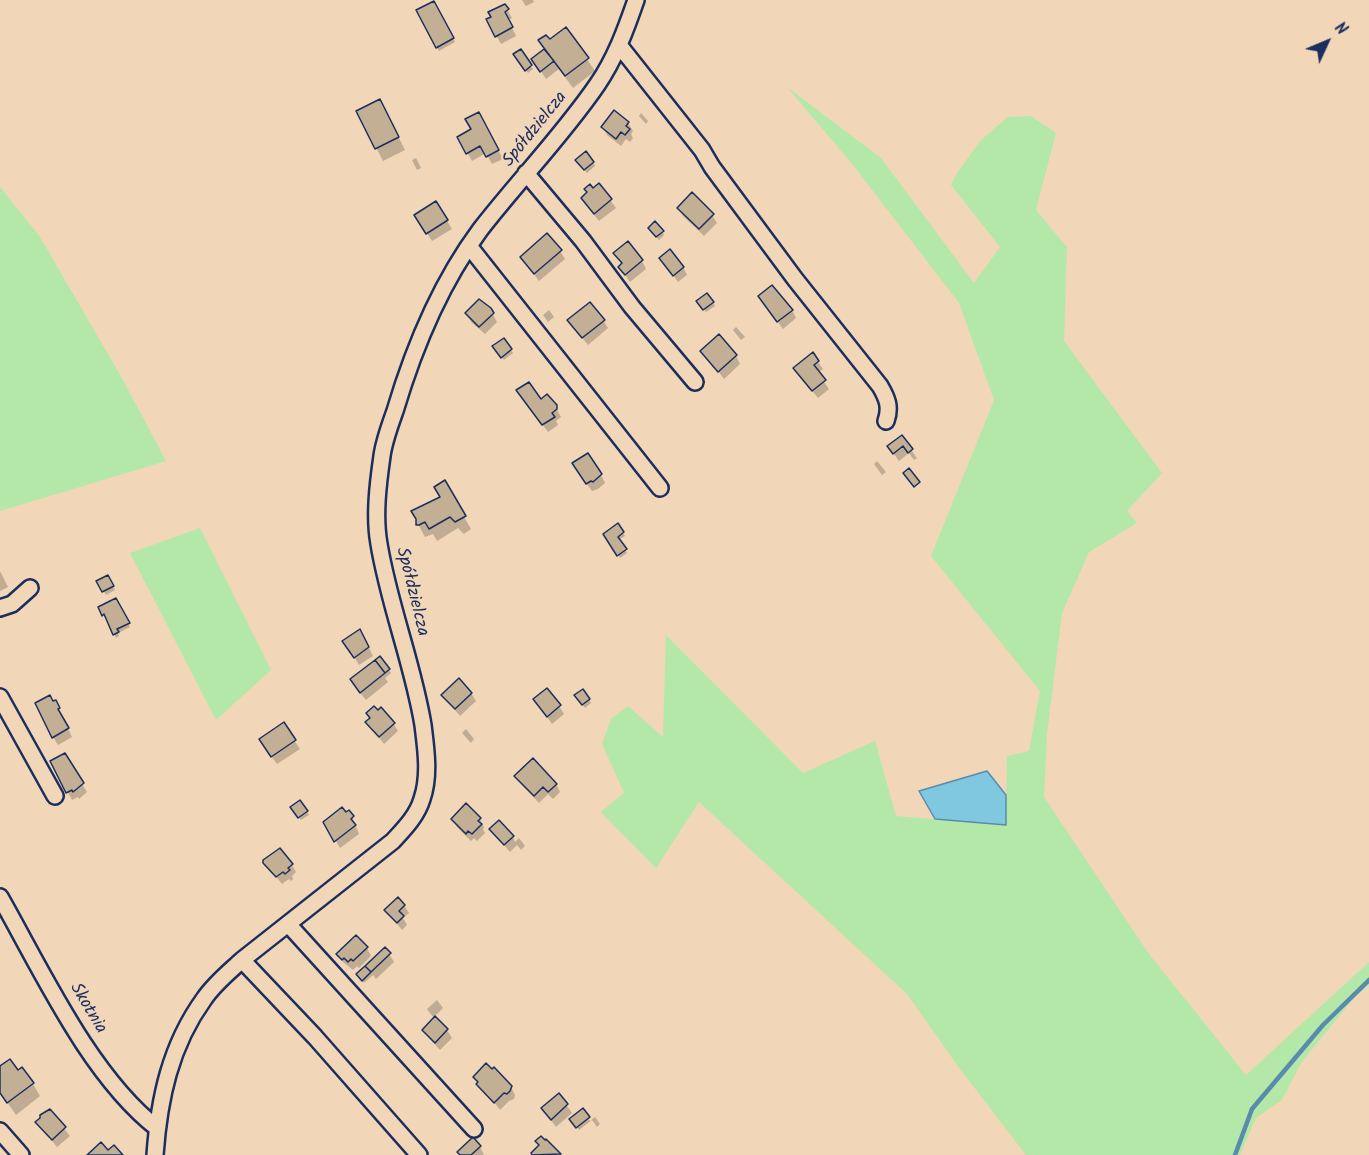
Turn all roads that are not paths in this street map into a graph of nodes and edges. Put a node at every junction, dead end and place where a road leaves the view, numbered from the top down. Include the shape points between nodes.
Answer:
1 (636, 0) edge
2 (620, 45) junction
3 (526, 173) junction
4 (469, 246) junction
5 (695, 382) dead end
6 (886, 421) dead end
7 (660, 488) dead end
8 (30, 588) dead end
9 (0, 608) edge
10 (0, 697) edge
11 (56, 796) dead end
12 (0, 897) edge
13 (288, 924) junction
14 (242, 960) junction
15 (157, 1128) junction
16 (474, 1129) dead end
17 (0, 1131) edge
18 (21, 1155) edge
19 (155, 1155) edge
20 (419, 1155) edge

1 - 2 street, Spółdzielcza
2 - 3 street, Spółdzielcza via 598,83
2 - 6 street via 880,386 890,410
3 - 4 street, Spółdzielcza
3 - 5 street
4 - 7 street
4 - 13 street, Spółdzielcza via 438,298 401,389 382,452 377,499 378,543 418,694 427,772 422,800 411,821 393,841
8 - 9 street via 12,604
10 - 11 street
12 - 15 street, Skotnia via 78,1034 126,1101
13 - 14 street, Spółdzielcza
13 - 16 street
14 - 15 street, Spółdzielcza via 204,998 181,1035 169,1069
14 - 20 street
15 - 19 street, Spółdzielcza
17 - 18 street

